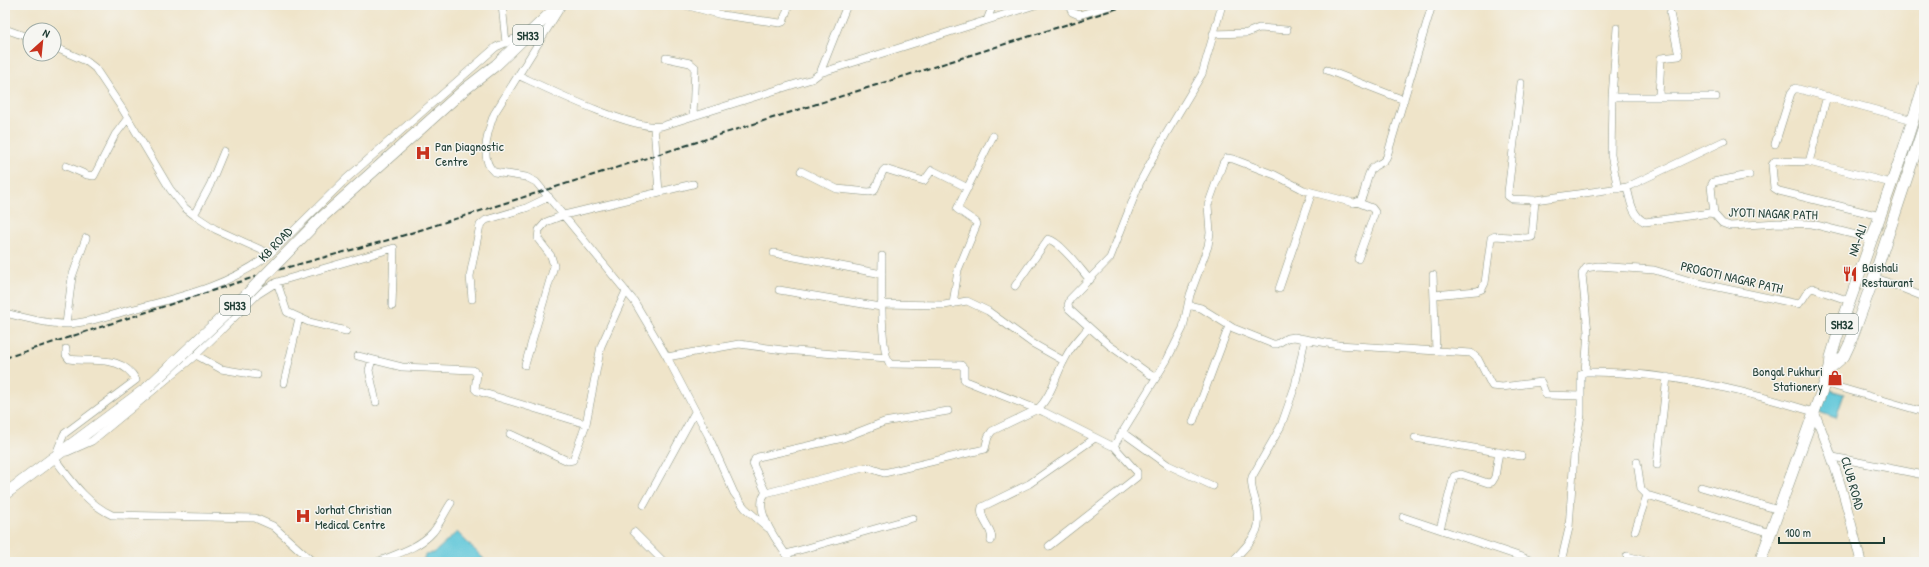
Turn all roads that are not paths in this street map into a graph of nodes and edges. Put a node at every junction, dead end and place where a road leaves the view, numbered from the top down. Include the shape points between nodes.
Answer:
1 (502, 5) edge
2 (559, 5) edge
3 (562, 5) edge
4 (685, 5) edge
5 (789, 5) edge
6 (847, 5) edge
7 (993, 5) edge
8 (1035, 5) edge
9 (1070, 5) edge
10 (1113, 5) edge
11 (1222, 5) edge
12 (1432, 5) edge
13 (1670, 13) dead end
14 (987, 20) junction
15 (1617, 28) dead end
16 (5, 29) edge
17 (1286, 30) dead end
18 (1213, 34) junction
19 (22, 35) edge
20 (522, 41) junction
21 (506, 43) junction
22 (62, 50) edge
23 (666, 58) dead end
24 (1327, 70) dead end
25 (820, 73) junction
26 (520, 76) junction
27 (1521, 83) dead end
28 (1924, 85) edge
29 (1612, 96) junction
30 (1659, 96) junction
31 (1827, 96) junction
32 (1716, 97) dead end
33 (1404, 100) junction
34 (1924, 106) edge
35 (693, 116) junction
36 (128, 118) junction
37 (1914, 120) junction
38 (1924, 126) edge
39 (654, 127) junction
40 (993, 136) dead end
41 (1724, 141) dead end
42 (1775, 144) dead end
43 (224, 151) dead end
44 (1809, 162) junction
45 (66, 166) dead end
46 (801, 171) dead end
47 (1750, 175) dead end
48 (1891, 183) junction
49 (693, 184) dead end
50 (1627, 187) junction
51 (968, 188) junction
52 (1618, 189) junction
53 (659, 192) junction
54 (1312, 192) junction
55 (549, 197) junction
56 (1535, 200) junction
57 (1358, 202) junction
58 (1714, 214) junction
59 (194, 215) junction
60 (564, 215) junction
61 (1880, 216) junction
62 (86, 238) dead end
63 (1872, 239) junction
64 (774, 253) dead end
65 (270, 254) junction
66 (882, 256) dead end
67 (1358, 259) dead end
68 (882, 274) junction
69 (1433, 275) dead end
70 (1874, 277) junction
71 (1090, 280) junction
72 (278, 282) junction
73 (1015, 286) dead end
74 (1279, 289) dead end
75 (626, 290) junction
76 (779, 290) dead end
77 (1434, 295) junction
78 (1924, 297) edge
79 (472, 299) dead end
80 (1850, 301) junction
81 (953, 304) junction
82 (1188, 305) junction
83 (392, 306) dead end
84 (881, 306) junction
85 (5, 313) edge
86 (299, 318) junction
87 (66, 324) junction
88 (1229, 326) junction
89 (1089, 327) junction
90 (346, 331) dead end
91 (1305, 339) junction
92 (66, 349) dead end
93 (1436, 350) junction
94 (196, 355) junction
95 (358, 356) dead end
96 (667, 357) junction
97 (887, 358) junction
98 (372, 360) junction
99 (1064, 361) junction
100 (525, 366) dead end
101 (1830, 368) junction
102 (1585, 372) junction
103 (257, 375) dead end
104 (1667, 377) junction
105 (1155, 378) junction
106 (284, 383) dead end
107 (1824, 383) junction
108 (1581, 396) junction
109 (376, 402) dead end
110 (1038, 409) junction
111 (948, 411) dead end
112 (695, 412) junction
113 (1814, 412) junction
114 (1924, 412) edge
115 (1193, 422) dead end
116 (586, 424) junction
117 (1122, 432) junction
118 (510, 434) dead end
119 (1095, 438) junction
120 (1415, 438) dead end
121 (1113, 445) junction
122 (1499, 452) junction
123 (1521, 456) dead end
124 (1833, 457) junction
125 (54, 458) junction
126 (1637, 462) dead end
127 (1657, 465) dead end
128 (1924, 475) edge
129 (1213, 486) dead end
130 (1702, 487) dead end
131 (766, 493) junction
132 (5, 494) edge
133 (1647, 496) junction
134 (452, 503) dead end
135 (644, 505) dead end
136 (1779, 510) junction
137 (1403, 517) dead end
138 (913, 518) dead end
139 (768, 528) junction
140 (1440, 529) junction
141 (1635, 531) dead end
142 (634, 532) dead end
143 (1771, 533) junction
144 (991, 541) dead end
145 (1049, 546) dead end
146 (786, 554) junction
147 (1627, 556) dead end
148 (313, 562) edge
149 (377, 562) edge
150 (664, 562) edge
151 (791, 562) edge
152 (1232, 562) edge
153 (1536, 562) edge
154 (1562, 562) edge
155 (1649, 562) edge
156 (1760, 562) edge
157 (1861, 562) edge

1 - 21 street
2 - 20 main road, KB ROAD / SH33
3 - 26 street
4 - 5 street via 712,13 780,23 783,22
6 - 25 street
7 - 14 street
8 - 14 street
9 - 10 street via 1072,12 1079,15
11 - 18 street
12 - 33 street
13 - 30 street via 1679,56 1661,58
14 - 25 street
15 - 29 street
16 - 19 street
17 - 18 street via 1258,28 1246,33
18 - 71 street via 1199,81 1140,182 1110,258
20 - 21 street via 514,39
20 - 125 main road, KB ROAD / SH33, bridge via 320,219 247,294 161,376
21 - 65 street via 496,47 346,179
22 - 36 street via 95,68
23 - 35 street via 690,63 695,67
24 - 33 street
25 - 35 street via 805,82
26 - 39 street via 570,99 638,124
26 - 55 street via 494,114 489,132 487,164 494,172 531,179
27 - 56 street via 1508,196 1512,199
28 - 37 main road, NA-ALI / SH32
29 - 30 street
29 - 52 street via 1612,155
30 - 32 street
31 - 37 street
31 - 42 street via 1792,90
31 - 44 street
33 - 57 street via 1386,159 1372,169 1362,198
34 - 101 main road
35 - 39 street
36 - 45 street via 115,135 94,176
36 - 59 street via 170,189
37 - 48 main road, NA-ALI / SH32
38 - 70 main road
39 - 53 street
40 - 51 street
41 - 50 street
43 - 59 street via 210,186
44 - 48 street
44 - 61 street via 1775,160 1772,165 1774,188
46 - 51 street via 837,189 869,192 874,191 882,172 886,169 924,181 932,170
47 - 58 street via 1713,182 1711,186
48 - 61 main road, NA-ALI / SH32
49 - 53 street
50 - 52 street
50 - 58 street, JYOTI NAGAR PATH via 1633,209 1640,220 1645,222
51 - 81 street via 957,209 976,222 977,227 958,270
52 - 56 street
53 - 60 street
54 - 57 street
54 - 74 street
54 - 82 street via 1233,159 1225,160 1208,205 1208,246
55 - 60 street
55 - 79 street via 521,210 486,220 480,225 470,276
56 - 77 street via 1532,237 1491,238 1482,289
57 - 67 street via 1372,208 1374,212
58 - 63 street, JYOTI NAGAR PATH via 1722,223 1730,226 1812,224
59 - 65 street via 215,229
60 - 75 street
60 - 100 street via 541,226 537,234 551,256 554,266
61 - 63 main road, NA-ALI / SH32
62 - 87 street via 72,277
63 - 80 main road, NA-ALI / SH32
64 - 68 street
65 - 87 street via 238,276 187,294
66 - 68 street
68 - 84 street
69 - 77 street
70 - 78 street
70 - 101 main road via 1846,352
71 - 73 street via 1053,240 1048,239
71 - 89 street via 1070,299 1068,305
72 - 83 street via 394,248
72 - 86 street via 285,309
72 - 94 street via 258,294
75 - 96 street
75 - 116 street via 601,346
76 - 84 street
77 - 93 street
80 - 101 main road, NA-ALI / SH32 via 1831,357
80 - 102 street, PROGOTI NAGAR PATH via 1812,288 1798,304 1694,282 1654,270 1598,266 1586,268 1582,274 1588,332
81 - 84 street
81 - 99 street via 962,301 973,303
82 - 88 street via 1201,308
82 - 105 street via 1175,344
84 - 97 street
85 - 87 street
86 - 90 street
86 - 106 street
88 - 91 street via 1273,344 1290,337
88 - 115 street
89 - 99 street
89 - 105 street via 1114,349
91 - 93 street via 1338,345
91 - 152 street via 1295,386 1281,426 1252,477 1251,483 1260,515 1258,528
92 - 125 street via 69,359 112,362 126,368 136,380 64,434
93 - 108 street via 1475,355 1492,386 1542,382 1546,395
94 - 103 street via 220,369
94 - 125 street via 92,442
95 - 98 street
96 - 97 street via 739,344
96 - 112 street
97 - 110 street via 893,365 961,365 964,368 964,380
98 - 109 street via 369,370
98 - 116 street via 402,367 469,369 477,374 477,391
99 - 110 street via 1052,389
101 - 107 main road, NA-ALI / SH32
102 - 104 street via 1626,372
102 - 108 street via 1580,377
104 - 113 street via 1772,399
104 - 127 street
105 - 117 street
107 - 113 main road, NA-ALI / SH32
107 - 114 street
108 - 154 street via 1569,528
110 - 119 street
110 - 131 street via 992,431 985,449 980,451 884,473 867,467
111 - 131 street via 878,423 843,438 758,457 753,464
112 - 135 street
112 - 139 street via 734,493 745,508
113 - 124 street, CLUB ROAD
113 - 136 main road, NA-ALI / SH32
116 - 118 street via 575,458 571,462
117 - 121 street
117 - 129 street via 1168,465
119 - 121 street via 1107,445
119 - 144 street via 1029,484 982,507 981,512
120 - 122 street
121 - 145 street via 1137,472 1137,477
122 - 123 street
122 - 140 street via 1492,482 1461,474 1454,476
124 - 128 street
124 - 157 street, CLUB ROAD
125 - 132 main road, KB ROAD / SH33
125 - 148 street via 88,500 112,515 255,518 273,526
126 - 133 street via 1641,489
130 - 136 street
131 - 139 street via 761,499 761,505
133 - 141 street
133 - 143 street
134 - 149 street via 426,538
136 - 143 main road, NA-ALI / SH32
137 - 140 street
138 - 146 street
139 - 146 street
140 - 153 street
142 - 150 street
143 - 156 main road, NA-ALI / SH32
146 - 151 street
147 - 155 street

